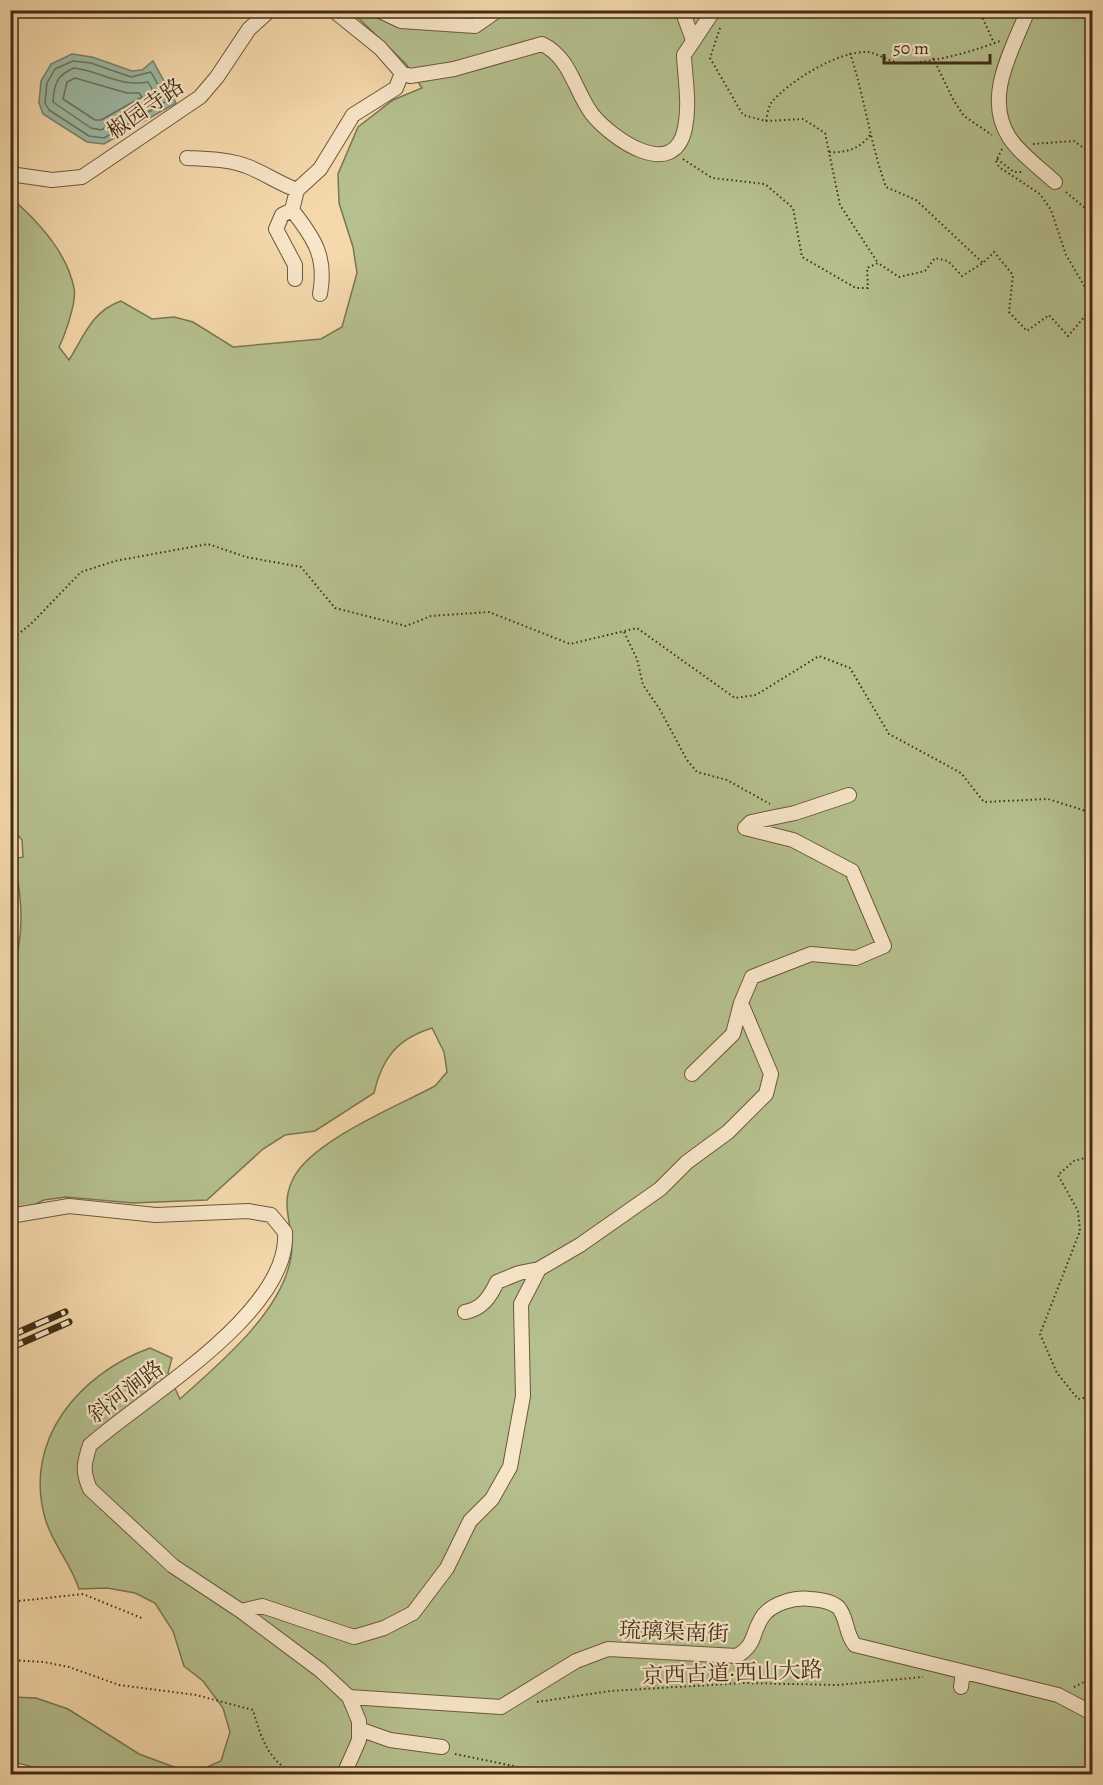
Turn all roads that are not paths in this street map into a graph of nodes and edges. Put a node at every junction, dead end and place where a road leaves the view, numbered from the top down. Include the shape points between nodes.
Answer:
1 (270, 10) edge
2 (333, 10) edge
3 (378, 10) edge
4 (498, 10) edge
5 (682, 10) edge
6 (1028, 10) edge
7 (716, 15) edge
8 (693, 40) junction
9 (402, 73) junction
10 (187, 158) dead end
11 (10, 174) edge
12 (1054, 182) road end
13 (297, 189) junction
14 (292, 210) junction
15 (295, 279) dead end
16 (320, 294) dead end
17 (849, 795) dead end
18 (741, 1003) junction
19 (692, 1074) dead end
20 (10, 1216) edge
21 (538, 1269) junction
22 (465, 1312) dead end
23 (241, 1611) junction
24 (963, 1672) junction
25 (961, 1687) dead end
26 (349, 1697) junction
27 (1092, 1713) edge
28 (359, 1729) junction
29 (442, 1747) road end
30 (10, 1769) edge
31 (31, 1774) edge
32 (344, 1774) edge

1 - 11 street, 椒园寺路 via 249,29 200,97 82,177 52,180
2 - 9 street via 380,48
3 - 4 street via 400,21 476,26
5 - 8 street
6 - 12 street via 1001,79 1000,115 1007,141
7 - 8 street
8 - 9 street via 684,55 688,89 685,130 662,156 650,156 601,124 582,99 568,67 542,44 454,69 410,76
9 - 13 street via 396,88 353,115 320,169
10 - 13 street via 248,166
13 - 14 street
14 - 15 street via 282,215 276,229 295,265
14 - 16 street via 321,257
17 - 18 street via 795,813 751,822 745,828 793,840 852,871 884,946 856,958 811,954 752,977
18 - 19 street via 733,1034
18 - 21 street via 771,1074 766,1094 660,1189
20 - 23 street, 斜河涧路 via 69,1206 156,1215 248,1211 271,1215 285,1232 279,1266 253,1307 186,1372 90,1445 83,1464 90,1489 98,1497 173,1566
21 - 22 street via 497,1282 476,1310
21 - 23 street via 521,1304 523,1396 510,1467 492,1498 470,1521 447,1568 413,1613 354,1637 262,1606
23 - 26 street, 斜河涧路 via 320,1670
24 - 25 street
24 - 26 street, 琉璃渠南街 via 855,1645 848,1637 838,1608 827,1601 804,1598 767,1611 750,1648 737,1656 608,1650 576,1661 501,1707
24 - 27 street, 琉璃渠南街 via 1058,1695
26 - 28 street, 斜河涧路
28 - 29 street via 390,1740
28 - 32 street via 359,1740
30 - 31 street

